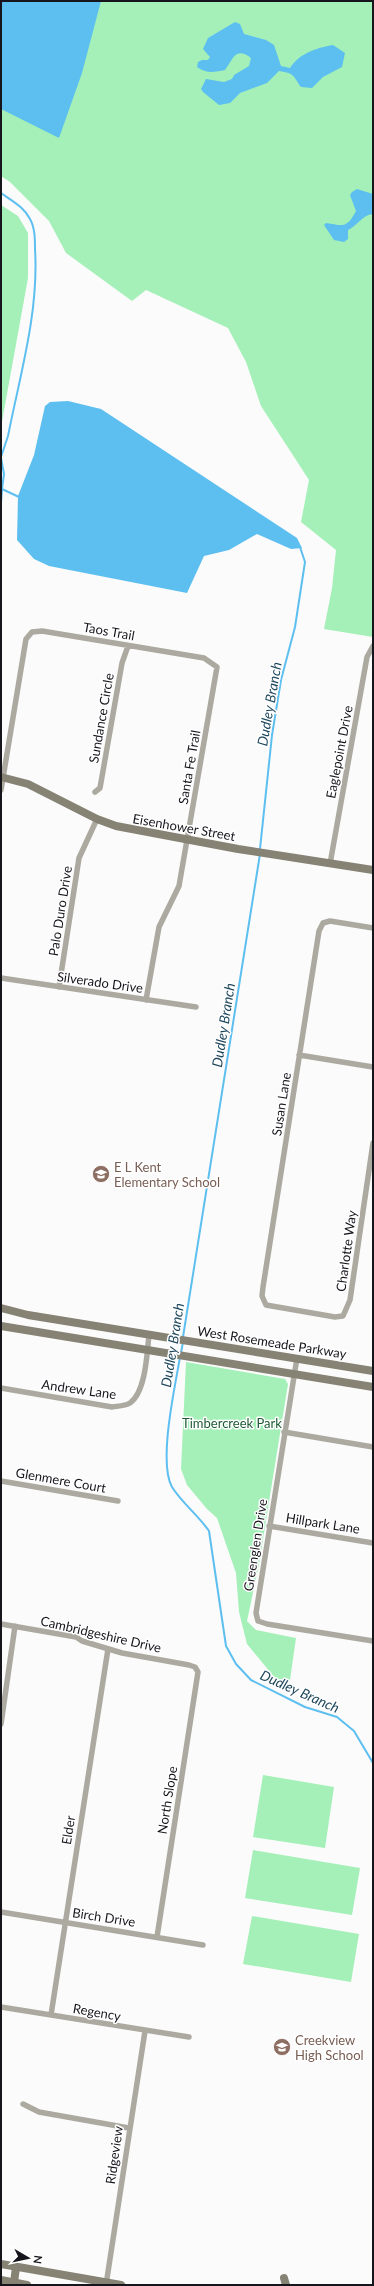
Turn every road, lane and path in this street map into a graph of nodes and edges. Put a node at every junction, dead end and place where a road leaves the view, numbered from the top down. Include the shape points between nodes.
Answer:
1 (128, 646) junction
2 (373, 646) edge
3 (182, 655) joint
4 (2, 777) edge
5 (1, 790) edge
6 (95, 792) dead end
7 (97, 819) junction
8 (189, 841) junction
9 (330, 864) junction
10 (373, 870) edge
11 (373, 928) edge
12 (1, 978) edge
13 (59, 987) junction
14 (146, 1000) junction
15 (196, 1007) dead end
16 (299, 1055) junction
17 (373, 1068) edge
18 (373, 1143) edge
19 (1, 1308) edge
20 (298, 1311) joint
21 (1, 1326) edge
22 (149, 1334) junction
23 (147, 1351) junction
24 (297, 1358) junction
25 (373, 1371) edge
26 (294, 1375) junction
27 (1, 1388) edge
28 (373, 1388) edge
29 (284, 1432) junction
30 (373, 1447) edge
31 (1, 1481) edge
32 (118, 1501) dead end
33 (269, 1526) junction
34 (373, 1543) edge
35 (1, 1624) edge
36 (15, 1626) junction
37 (373, 1641) edge
38 (108, 1648) junction
39 (195, 1667) joint
40 (1, 1720) edge
41 (1, 1912) edge
42 (65, 1922) junction
43 (157, 1937) junction
44 (203, 1945) dead end
45 (1, 2007) edge
46 (51, 2015) junction
47 (145, 2031) junction
48 (189, 2037) dead end
49 (23, 2104) dead end
50 (129, 2128) junction
51 (1, 2264) edge
52 (16, 2267) junction
53 (1, 2280) edge
54 (14, 2283) junction
55 (106, 2284) edge
56 (27, 2285) edge
57 (121, 2285) edge

1 - 3 street, Taos Trail
1 - 4 street, Taos Trail via 42,631 32,632 26,639
1 - 6 street, Sundance Circle via 122,663 100,788
2 - 9 street, Eaglepoint Drive via 367,657
3 - 8 street, Santa Fe Trail via 210,660 217,667
4 - 5 street
4 - 7 main road, Eisenhower Street via 47,792
7 - 8 main road, Eisenhower Street via 137,831
7 - 13 street, Palo Duro Drive via 79,858
8 - 9 main road, Eisenhower Street
8 - 14 street, Santa Fe Trail via 177,895 159,927
9 - 10 main road, Eisenhower Street
11 - 16 street, Susan Lane via 330,921 323,923 319,930
12 - 13 street, Silverado Drive
13 - 14 street, Silverado Drive
14 - 15 street, Silverado Drive
16 - 17 street
16 - 20 street, Susan Lane via 262,1296 263,1302 269,1307
18 - 20 street, Charlotte Way via 347,1309 343,1316 335,1317
19 - 22 main road, West Rosemeade Parkway
21 - 23 main road
22 - 23 street, Andrew Lane
22 - 24 main road, West Rosemeade Parkway
23 - 26 main road
23 - 27 street, Andrew Lane via 139,1393 130,1403 123,1406 112,1407
24 - 25 main road, West Rosemeade Parkway
24 - 26 street, Greenglen Drive
26 - 28 main road
26 - 29 street, Greenglen Drive
29 - 30 street
29 - 33 street, Greenglen Drive
31 - 32 street, Glenmere Court
33 - 34 street, Hillpark Lane
33 - 37 street, Greenglen Drive via 256,1613 258,1621
35 - 36 street, Cambridgeshire Drive
36 - 38 street, Cambridgeshire Drive via 76,1637
36 - 40 street
38 - 39 street, Cambridgeshire Drive
38 - 42 street, Elder
39 - 43 street, North Slope via 198,1672 197,1682
41 - 42 street, Birch Drive
42 - 43 street, Birch Drive
42 - 46 street, Elder
43 - 44 street, Birch Drive
45 - 46 street, Regency
46 - 47 street, Regency
47 - 48 street, Regency
47 - 50 street, Ridgeview
49 - 50 street via 39,2112
50 - 55 street, Ridgeview
51 - 52 main road
52 - 54 main road
52 - 55 main road
53 - 54 main road
54 - 56 main road
55 - 57 main road

